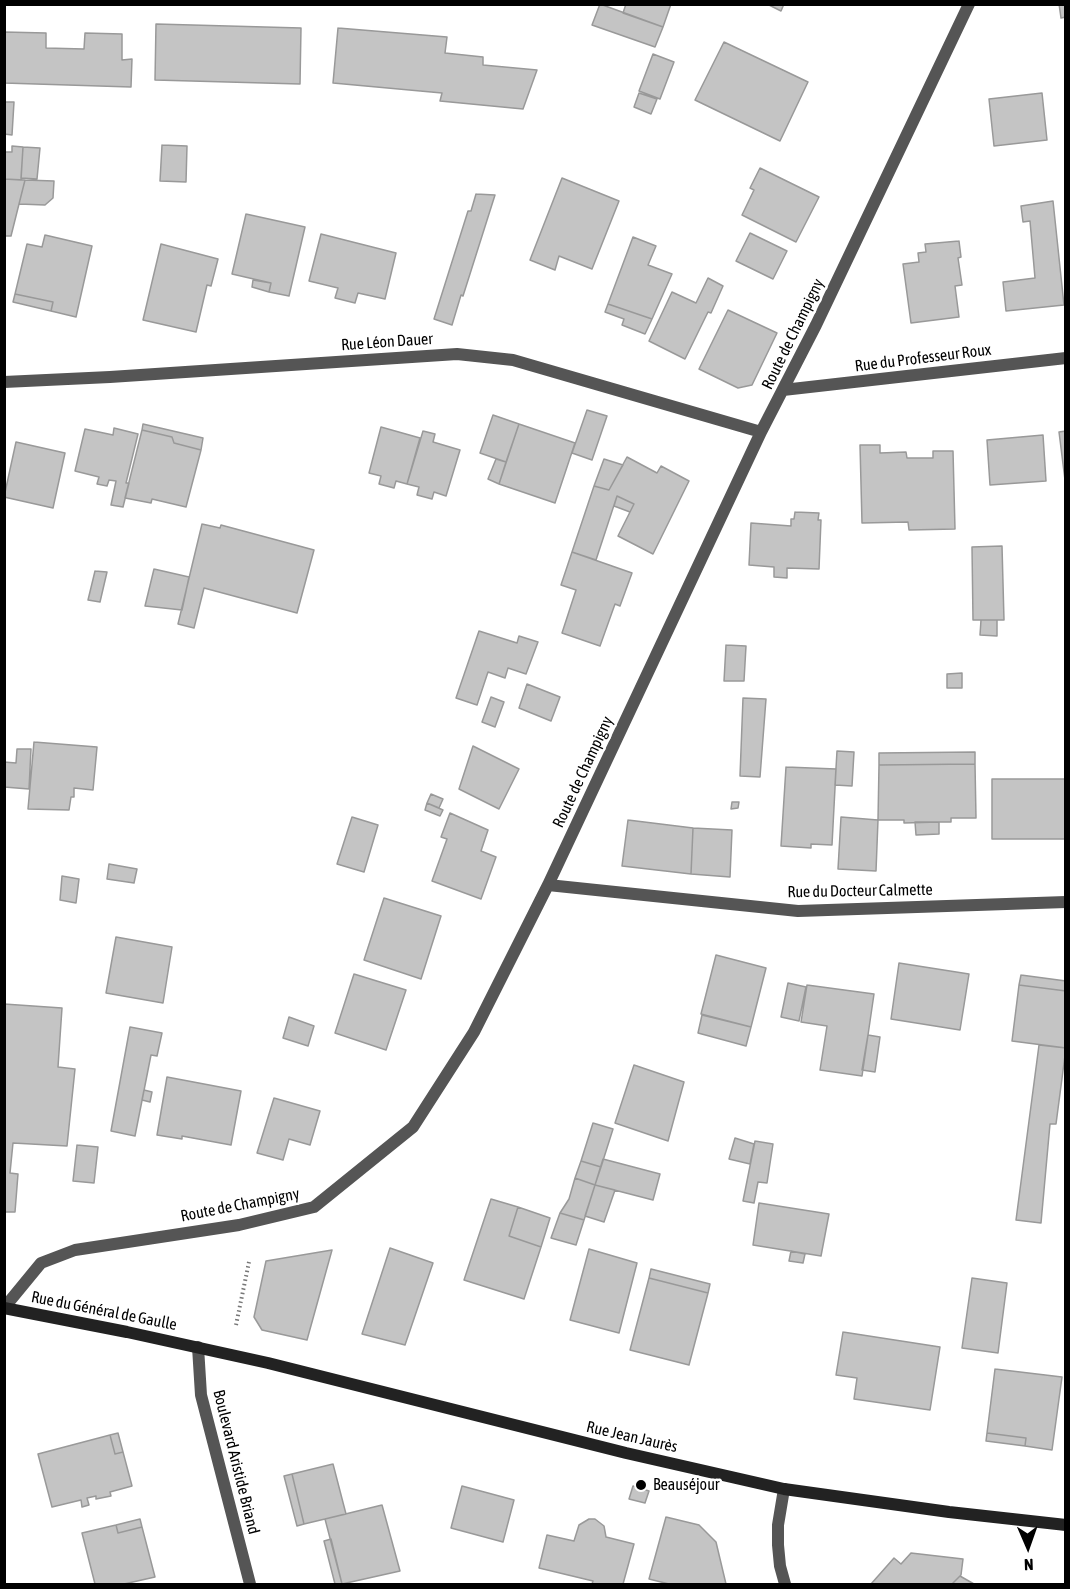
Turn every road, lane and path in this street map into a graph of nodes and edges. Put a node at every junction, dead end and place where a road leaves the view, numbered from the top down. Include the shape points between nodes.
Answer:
1 (969, 4) edge
2 (1065, 358) edge
3 (4, 382) edge
4 (783, 390) junction
5 (761, 432) junction
6 (548, 885) junction
7 (1065, 902) edge
8 (249, 1262) dead end
9 (4, 1308) edge
10 (237, 1325) dead end
11 (198, 1347) junction
12 (784, 1489) junction
13 (1065, 1525) edge
14 (250, 1584) edge
15 (785, 1584) edge

1 - 4 street, Route de Champigny
2 - 4 street, Rue du Professeur Roux
3 - 5 street, Rue Léon Dauer via 457,354 513,360
4 - 5 street, Route de Champigny
5 - 6 street, Route de Champigny
6 - 7 street, Rue du Docteur Calmette via 798,912
6 - 9 street, Route de Champigny via 474,1032 413,1127 314,1207 239,1225 75,1250 40,1263
8 - 10 path
9 - 11 main road, Rue du Général de Gaulle
11 - 12 main road, Rue Jean Jaurès
11 - 14 street, Boulevard Aristide Briand via 201,1395
12 - 13 main road, Rue Jean Jaurès
12 - 15 street via 777,1525

